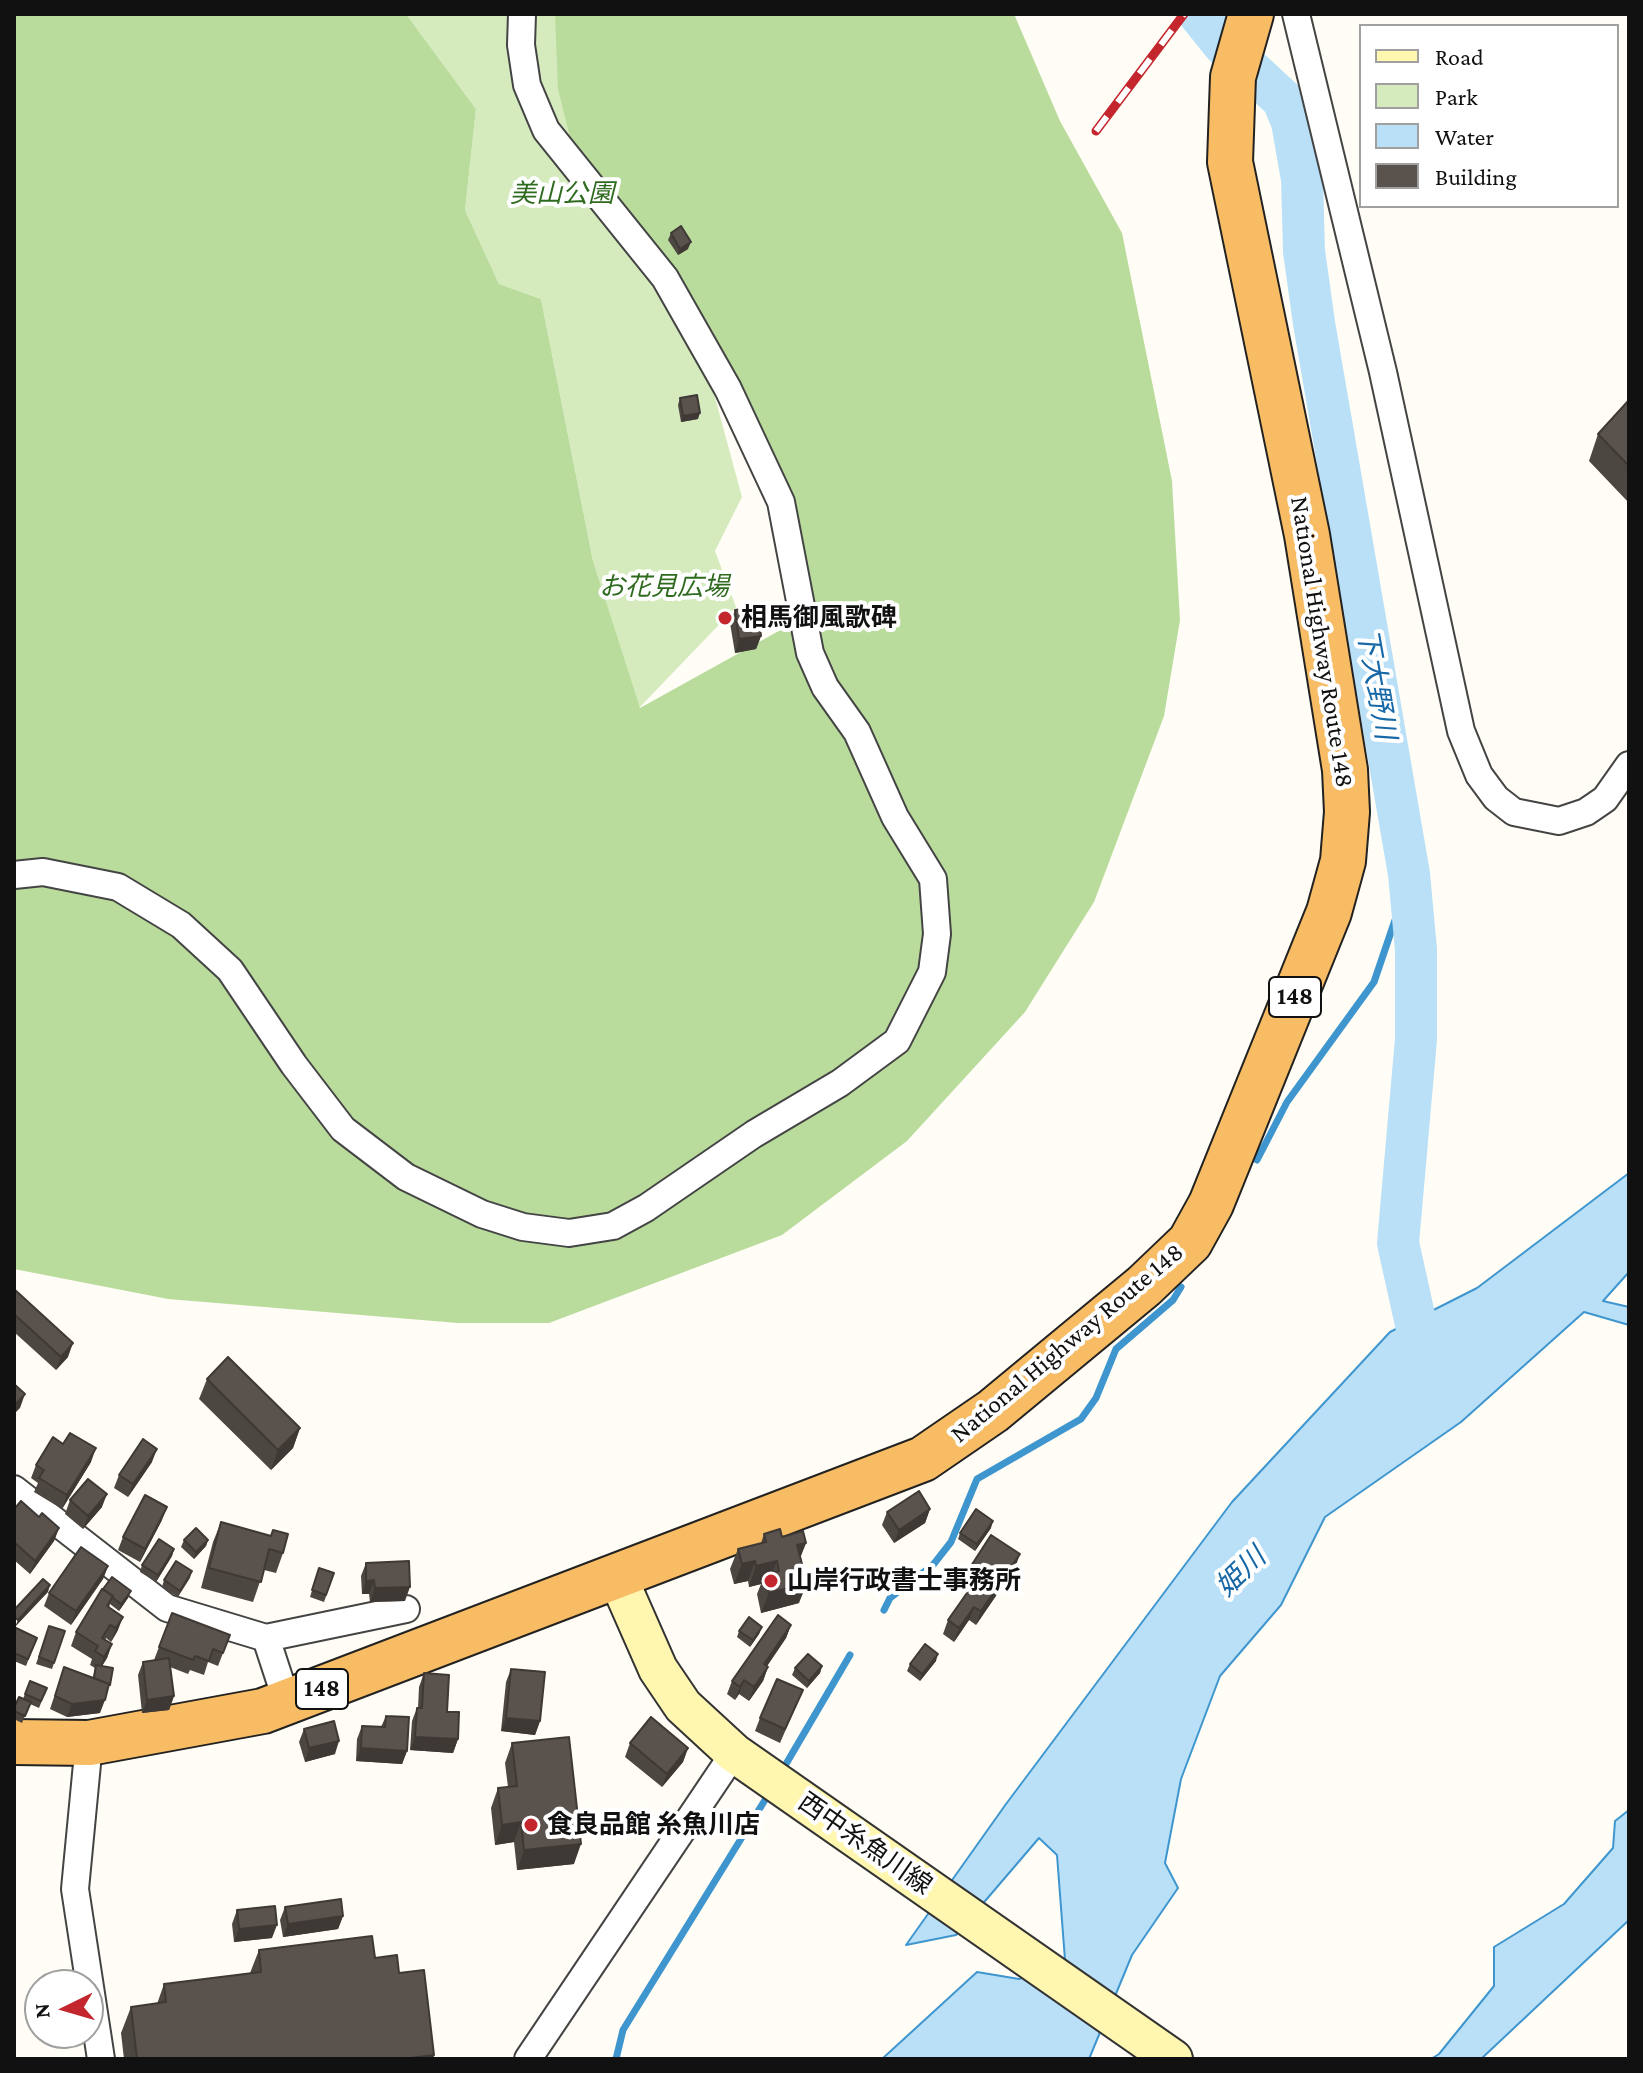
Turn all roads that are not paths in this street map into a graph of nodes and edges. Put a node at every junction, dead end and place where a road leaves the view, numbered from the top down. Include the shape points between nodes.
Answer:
1 (522, 14) edge
2 (1296, 14) edge
3 (1247, 23) edge
4 (1629, 765) edge
5 (14, 875) edge
6 (14, 1489) edge
7 (617, 1576) junction
8 (406, 1609) dead end
9 (266, 1638) junction
10 (287, 1702) junction
11 (14, 1742) edge
12 (89, 1743) junction
13 (734, 1753) junction
14 (101, 2059) edge
15 (528, 2059) edge
16 (1173, 2059) edge

1 - 5 street via 527,85 546,130 665,278 728,389 781,502 810,653 933,879 937,934 932,972 897,1041 840,1083 613,1226 569,1233 523,1227 482,1214 406,1177 343,1129 230,970 181,925 118,887 43,872
2 - 4 street via 1383,372 1461,731 1479,775 1514,812 1559,821 1605,799
3 - 7 highway, National Highway Route 148 / 148 via 1233,77 1230,162 1307,535 1345,770 1347,812 1343,861 1329,912 1211,1204 1190,1242 1155,1277 993,1411 923,1459
6 - 9 street via 167,1608
7 - 10 highway, National Highway Route 148 / 148
7 - 13 main road, 西中糸魚川線 via 658,1669 683,1706
8 - 9 street
9 - 10 street
10 - 12 highway, National Highway Route 148 / 148
11 - 12 highway, National Highway Route 148 / 148
12 - 14 street via 75,1889
13 - 15 street
13 - 16 main road, 西中糸魚川線

